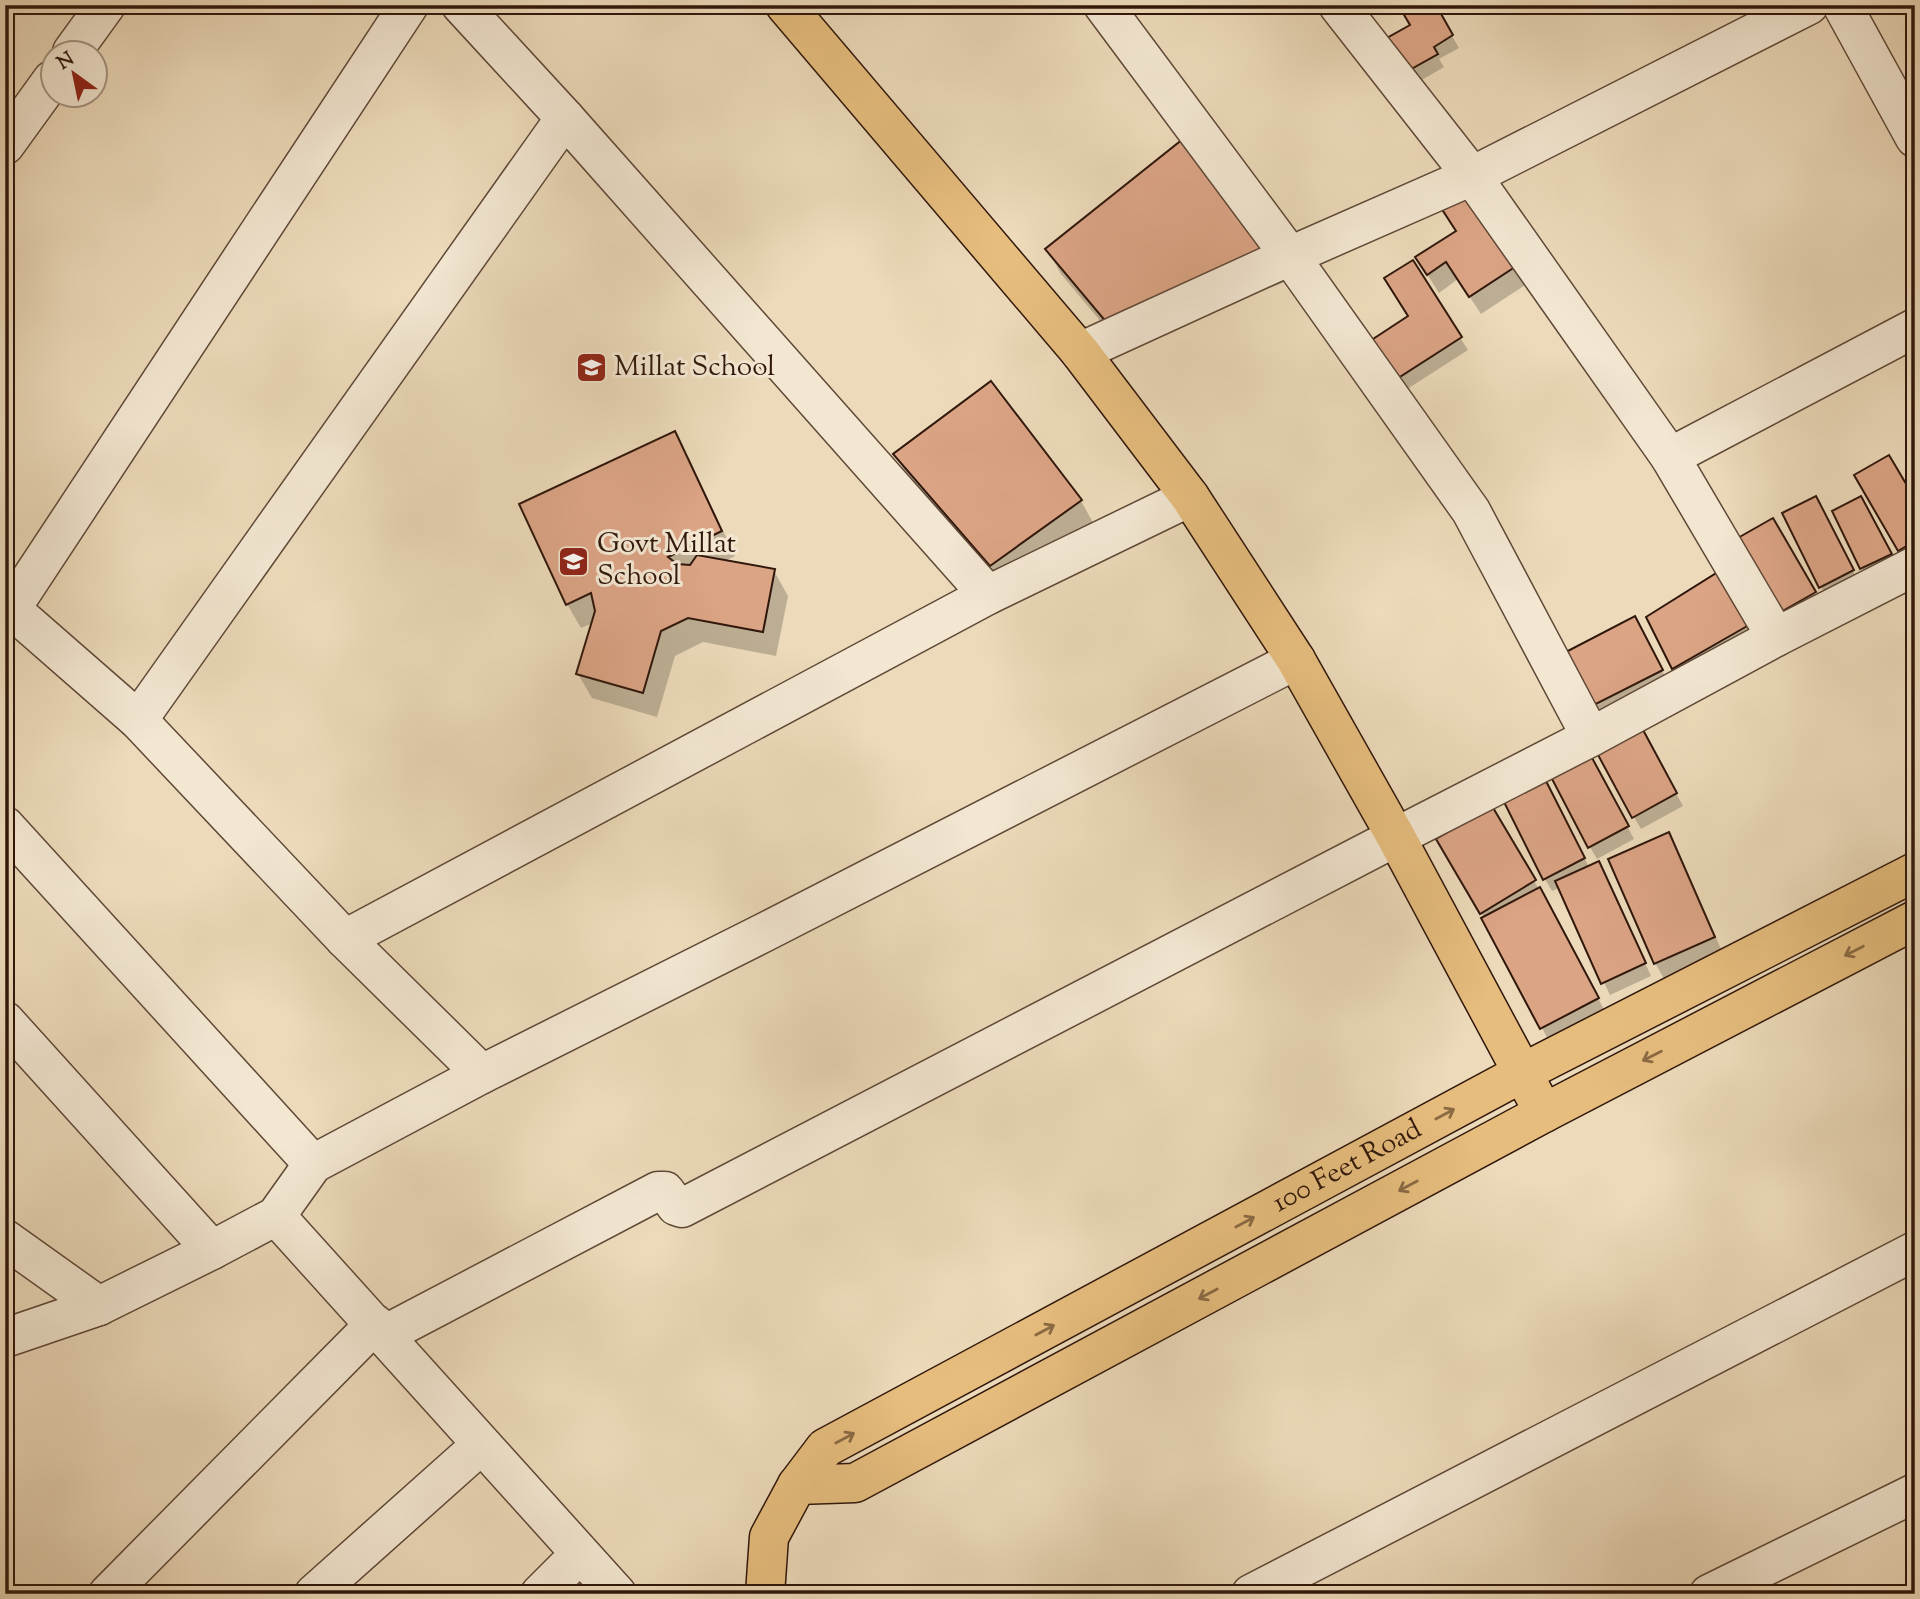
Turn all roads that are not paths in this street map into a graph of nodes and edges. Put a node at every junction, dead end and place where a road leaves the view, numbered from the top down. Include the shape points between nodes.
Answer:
1 (106, 5) edge
2 (409, 5) edge
3 (461, 5) edge
4 (785, 5) edge
5 (1103, 5) edge
6 (1809, 5) edge
7 (1842, 5) edge
8 (1351, 9) edge
9 (82, 38) edge
10 (38, 99) edge
11 (565, 118) junction
12 (1915, 138) edge
13 (5, 145) edge
14 (1472, 176) junction
15 (1290, 256) junction
16 (1915, 328) edge
17 (1080, 352) junction
18 (1670, 457) junction
19 (1190, 497) junction
20 (1915, 566) edge
21 (988, 595) junction
22 (8, 614) edge
23 (1776, 637) junction
24 (1296, 660) junction
25 (138, 720) junction
26 (1591, 737) junction
27 (5, 826) edge
28 (1396, 837) junction
29 (1915, 872) edge
30 (1915, 920) edge
31 (345, 939) junction
32 (5, 1021) edge
33 (1522, 1073) junction
34 (482, 1074) junction
35 (1544, 1113) junction
36 (313, 1164) junction
37 (275, 1216) junction
38 (5, 1239) edge
39 (212, 1250) junction
40 (1915, 1251) edge
41 (99, 1306) junction
42 (379, 1330) junction
43 (5, 1338) edge
44 (481, 1445) junction
45 (797, 1485) junction
46 (1915, 1493) edge
47 (580, 1553) junction
48 (108, 1594) edge
49 (314, 1594) edge
50 (540, 1594) edge
51 (617, 1594) edge
52 (765, 1594) edge
53 (1251, 1594) edge
54 (1709, 1594) edge

1 - 9 street
2 - 22 street
3 - 11 street
4 - 17 main road
5 - 15 street
6 - 14 street
7 - 12 street
8 - 14 street
10 - 13 street
11 - 21 street
11 - 25 street
14 - 15 street
14 - 18 street
15 - 17 street
15 - 26 street via 1471,512
16 - 18 street
17 - 19 main road
18 - 23 street
19 - 21 street
19 - 24 main road
20 - 23 street
21 - 31 street
22 - 25 street
23 - 26 street
24 - 28 main road
24 - 34 street
25 - 31 street
26 - 28 street
27 - 36 street
28 - 33 main road
28 - 42 street via 682,1209 665,1191 658,1191
29 - 33 main road, 100 Feet Road
30 -> 35 main road, 100 Feet Road
31 - 34 street
32 - 39 street
33 - 35 main road
45 -> 33 main road, 100 Feet Road via 825,1448
34 - 36 street
35 -> 45 main road, 100 Feet Road via 855,1483
36 - 37 street
37 - 39 street
37 - 42 street
38 - 41 street
39 - 41 street
40 - 53 street
41 - 43 street
42 - 44 street
42 - 48 street
44 - 47 street
44 - 49 street
45 - 52 main road, 100 Feet Road via 769,1537
46 - 54 street
47 - 50 street
47 - 51 street

